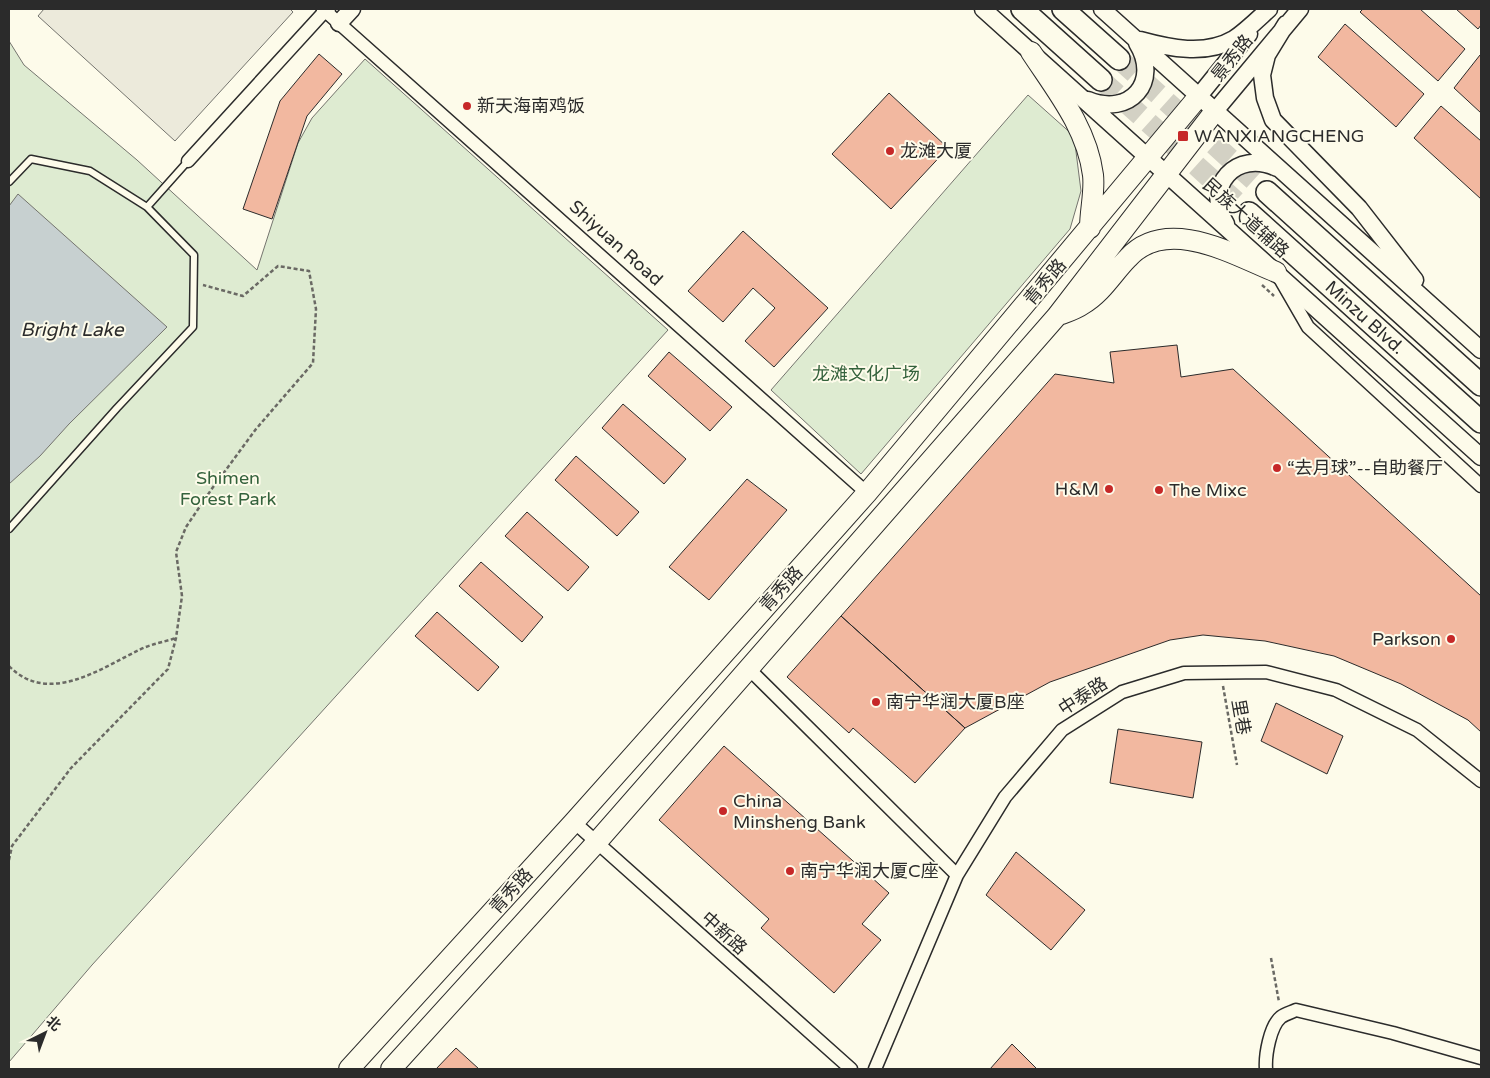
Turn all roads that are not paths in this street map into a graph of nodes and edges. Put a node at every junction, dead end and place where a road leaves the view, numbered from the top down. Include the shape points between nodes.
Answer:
1 (325, 9) edge
2 (352, 9) edge
3 (983, 9) edge
4 (1022, 9) edge
5 (1064, 9) edge
6 (1102, 9) edge
7 (1269, 9) edge
8 (1300, 9) edge
9 (339, 22) junction
10 (1286, 24) junction
11 (1135, 39) junction
12 (1031, 52) junction
13 (1119, 59) tunnel mouth
14 (1101, 80) tunnel mouth
15 (1198, 96) junction
16 (1081, 97) junction
17 (1216, 111) junction
18 (1148, 157) junction
19 (188, 161) joint
20 (1281, 170) junction
21 (1167, 174) junction
22 (9, 182) edge
23 (1267, 192) tunnel mouth
24 (147, 207) junction
25 (1249, 213) tunnel mouth
26 (1090, 228) junction
27 (1229, 230) junction
28 (1268, 278) junction
29 (1443, 315) junction
30 (1057, 316) junction
31 (1481, 350) edge
32 (1481, 384) edge
33 (1481, 422) edge
34 (1481, 457) edge
35 (1481, 486) edge
36 (867, 493) junction
37 (9, 529) edge
38 (748, 668) junction
39 (1481, 781) edge
40 (574, 822) junction
41 (596, 842) junction
42 (957, 875) junction
43 (1481, 1058) edge
44 (349, 1069) edge
45 (391, 1069) edge
46 (851, 1069) edge
47 (875, 1069) edge
48 (1266, 1069) edge

1 - 9 street, Shiyuan Road
1 - 19 street
2 - 9 street
3 - 12 street, 民族大道辅路
4 - 14 highway
5 - 13 highway
6 - 11 street
7 - 11 street via 1219,46 1183,49
7 - 15 street, 景秀路
8 - 10 street, 景秀路
9 - 36 street, Shiyuan Road
10 - 17 street, 景秀路
10 - 29 street via 1267,54 1262,75 1265,98 1273,120 1359,208
11 - 15 street
11 - 16 street via 1145,59 1146,70 1141,88 1134,96 1126,102 1110,105
12 - 16 street, 民族大道辅路
12 - 26 main road via 1084,138 1093,177
15 - 17 street
15 - 18 main road, 青秀路
16 - 18 street, 民族大道辅路
17 - 20 street
17 - 21 main road, 青秀路
18 - 21 street, 民族大道辅路
18 - 26 main road, 青秀路
19 - 24 lane
20 - 27 street via 1254,162 1245,163 1230,172 1220,187 1217,199
20 - 29 street
21 - 27 street, 民族大道辅路
21 - 30 main road, 青秀路
22 - 24 lane via 31,159 90,171
23 - 32 highway, Minzu Blvd.
24 - 37 lane via 194,255 193,327
25 - 33 highway, Minzu Blvd.
26 - 36 main road, 青秀路
27 - 28 street, 民族大道辅路
28 - 30 main road via 1196,241 1164,239 1144,245 1083,305
28 - 34 street, 民族大道辅路
28 - 35 street via 1308,327
29 - 31 street
30 - 38 main road, 青秀路
36 - 40 main road, 青秀路
38 - 41 main road, 青秀路
38 - 42 street
39 - 42 street, 中泰路 via 1417,730 1336,690 1266,672 1184,673 1122,692 1062,730 1005,797
40 - 41 street, 中新路
40 - 44 main road, 青秀路
41 - 45 main road, 青秀路
41 - 46 street, 中新路
42 - 47 street, 中泰路
43 - 48 street via 1296,1010 1282,1016 1274,1027

